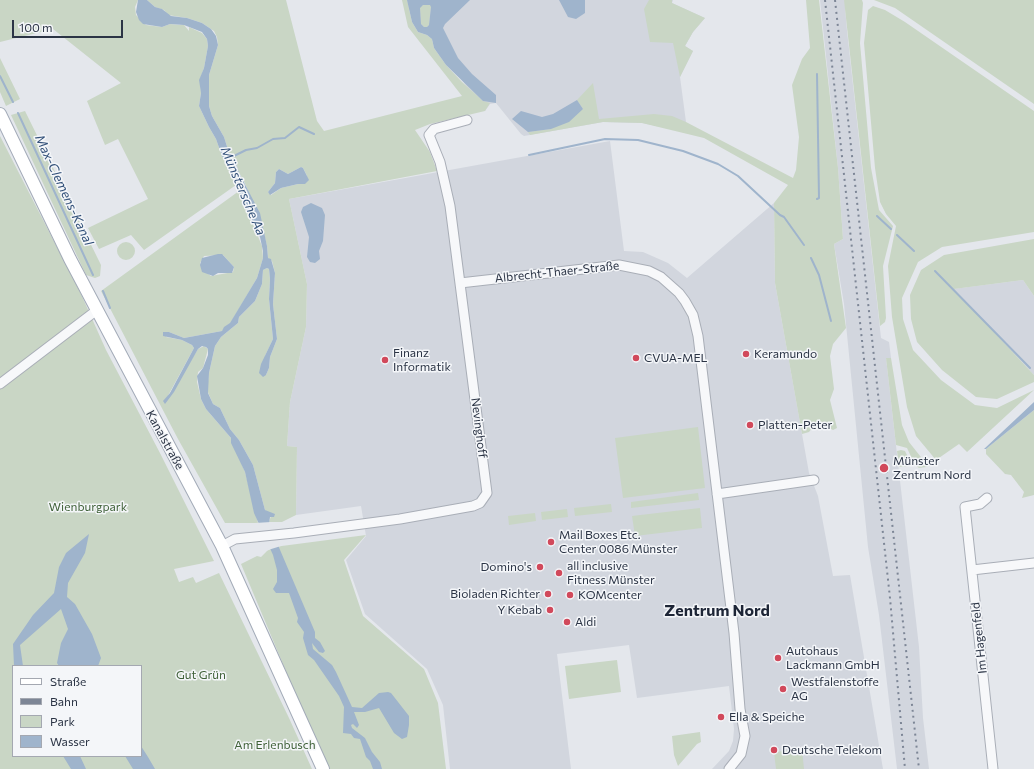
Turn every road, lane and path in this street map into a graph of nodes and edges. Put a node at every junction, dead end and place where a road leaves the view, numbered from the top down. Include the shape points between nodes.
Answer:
1 (0, 114) edge
2 (467, 120) dead end
3 (460, 283) junction
4 (97, 310) junction
5 (0, 384) edge
6 (814, 480) dead end
7 (717, 494) junction
8 (987, 498) dead end
9 (222, 546) junction
10 (1034, 563) edge
11 (972, 570) junction
12 (323, 769) edge
13 (729, 769) edge
14 (993, 769) edge

1 - 4 main road, Kanalstraße
2 - 3 street, Nevinghoff via 434,129 429,135 444,175
3 - 7 street, Albrecht-Thaer-Straße via 619,265 649,271 672,286 692,315 698,336
3 - 9 street, Nevinghoff via 487,492 484,498 473,506 400,519 235,539
4 - 5 street
4 - 9 main road, Kanalstraße
6 - 7 street
7 - 13 street, Albrecht-Thaer-Straße via 745,736 742,754
8 - 11 street, Im Hagenfeld via 980,504 964,507
9 - 12 main road, Kanalstraße
10 - 11 street
11 - 14 street, Im Hagenfeld

